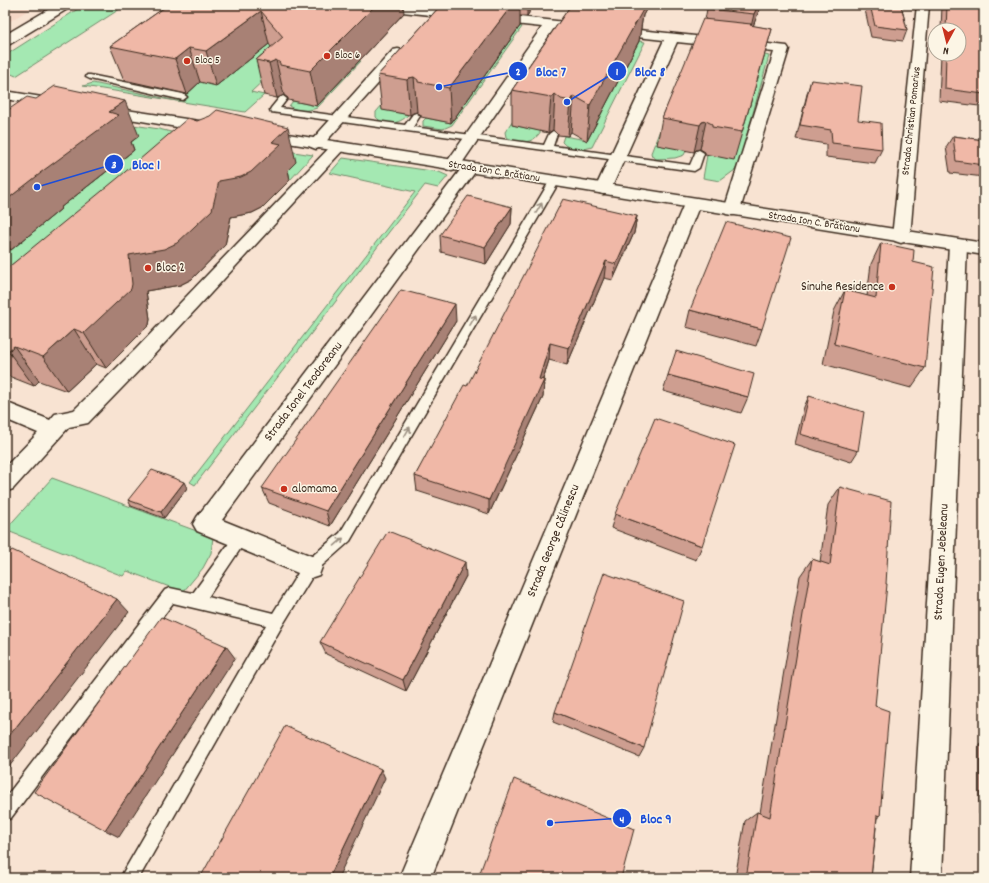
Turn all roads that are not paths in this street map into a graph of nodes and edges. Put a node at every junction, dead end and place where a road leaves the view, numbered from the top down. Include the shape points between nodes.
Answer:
1 (65, 5) edge
2 (374, 5) edge
3 (923, 5) edge
4 (435, 12) junction
5 (426, 23) edge
6 (550, 24) junction
7 (672, 37) junction
8 (5, 41) edge
9 (406, 44) edge
10 (90, 77) dead end
11 (5, 95) edge
12 (183, 97) edge
13 (283, 99) edge
14 (66, 104) edge
15 (88, 108) edge
16 (416, 116) edge
17 (338, 119) junction
18 (408, 128) junction
19 (553, 134) edge
20 (472, 137) junction
21 (316, 144) junction
22 (338, 148) junction
23 (547, 148) junction
24 (699, 153) edge
25 (617, 157) junction
26 (461, 167) junction
27 (554, 182) junction
28 (603, 190) junction
29 (692, 204) junction
30 (732, 210) junction
31 (901, 237) junction
32 (958, 246) junction
33 (984, 249) edge
34 (5, 410) edge
35 (53, 430) junction
36 (5, 482) edge
37 (240, 539) junction
38 (310, 567) junction
39 (196, 601) junction
40 (277, 621) junction
41 (5, 812) edge
42 (129, 878) edge
43 (415, 878) edge
44 (926, 878) edge

1 - 8 street
2 - 4 street
3 - 31 street, Strada Christian Pomarius
4 - 5 street
4 - 6 street
6 - 7 street
6 - 20 street
7 - 25 street
7 - 30 street via 782,49
9 - 17 street
10 - 12 lane
11 - 14 street
13 - 17 lane via 274,110
15 - 21 street, Strada Ion C. Brătianu
16 - 18 lane
17 - 18 lane
17 - 21 street
18 - 20 lane
19 - 23 lane
20 - 23 lane
20 - 26 street
21 - 22 street, Strada Ion C. Brătianu
22 - 26 street, Strada Ion C. Brătianu
22 - 35 street via 80,417 63,420
23 - 25 lane
24 - 25 lane via 694,168
25 - 28 street
26 - 27 street, Strada Ion C. Brătianu
26 - 37 street, Strada Ionel Teodoreanu via 205,524
27 - 28 street, Strada Ion C. Brătianu
38 -> 27 lane via 345,537
28 - 29 street, Strada Ion C. Brătianu
29 - 30 street, Strada Ion C. Brătianu
29 - 43 street, Strada George Călinescu
30 - 31 street, Strada Ion C. Brătianu
31 - 32 street, Strada Ion C. Brătianu
32 - 33 street, Strada Ion C. Brătianu
32 - 44 street, Strada Eugen Jebeleanu
34 - 35 street
35 - 36 street
37 - 38 street, Strada Ionel Teodoreanu
37 - 39 lane
38 - 40 lane
39 - 40 lane
39 - 41 lane via 170,595
40 - 42 lane

